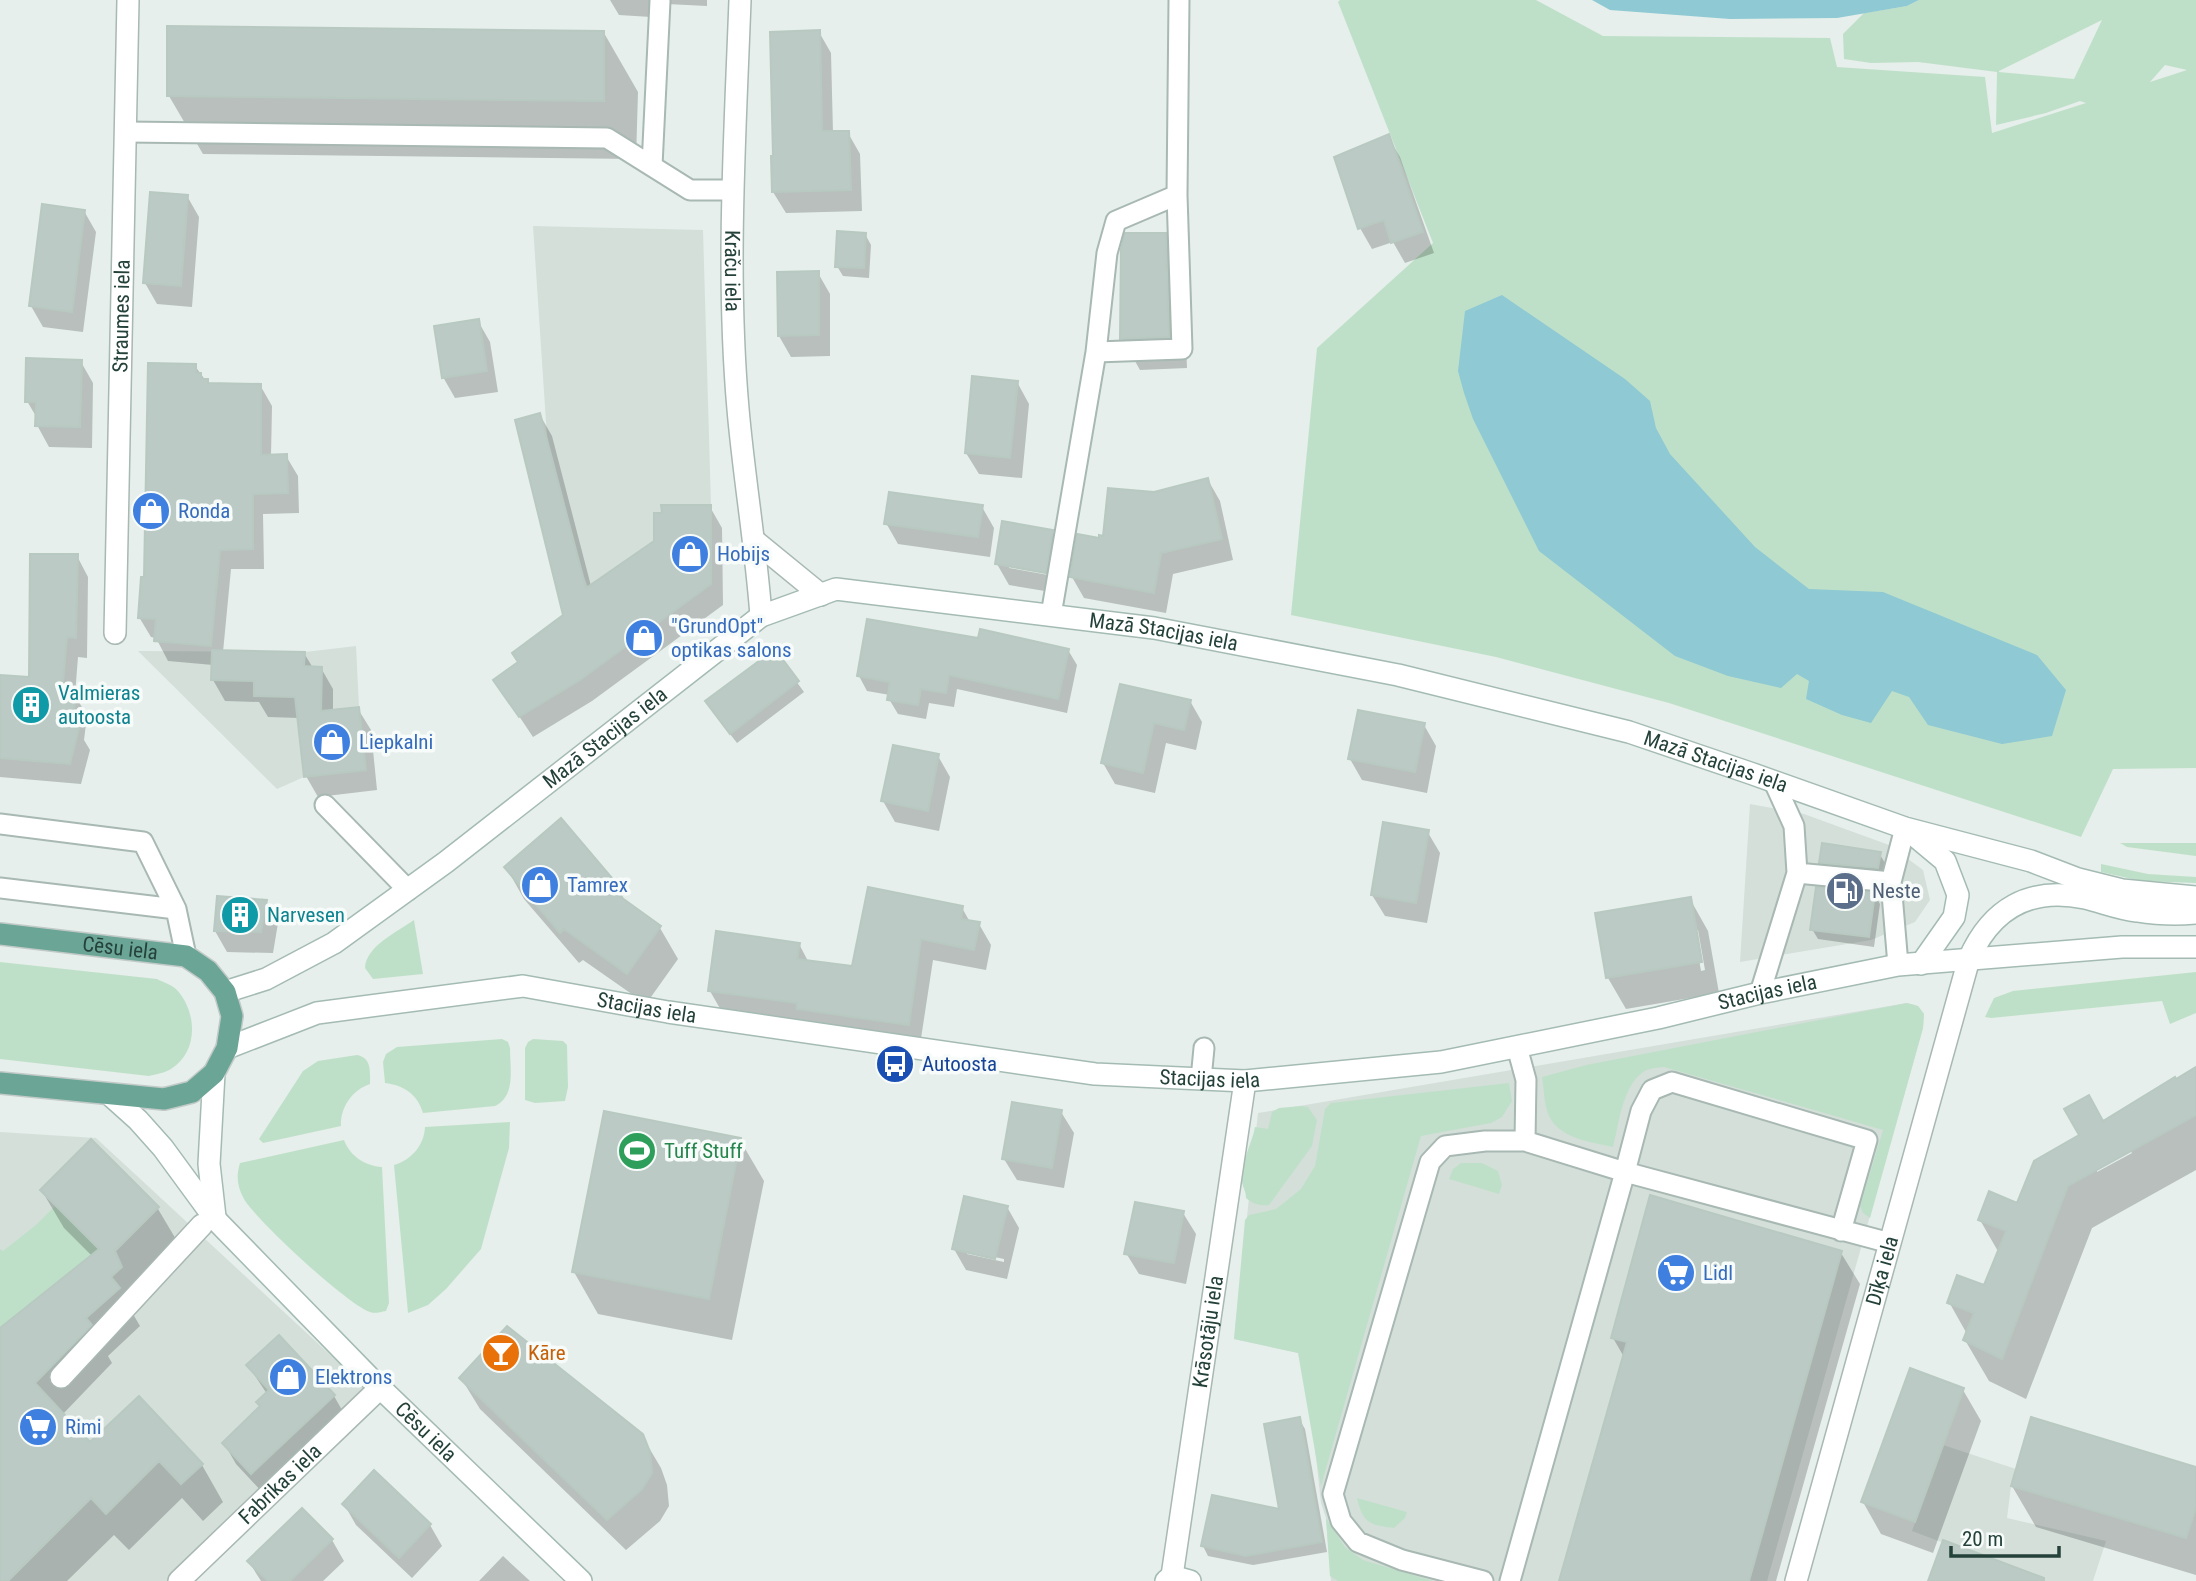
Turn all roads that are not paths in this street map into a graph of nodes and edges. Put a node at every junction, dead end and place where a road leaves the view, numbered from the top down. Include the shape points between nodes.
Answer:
1 (128, 0) edge
2 (740, 0) edge
3 (1179, 0) edge
4 (660, 1) edge
5 (126, 132) junction
6 (652, 166) junction
7 (732, 190) junction
8 (1177, 195) junction
9 (1096, 352) junction
10 (755, 541) junction
11 (821, 594) junction
12 (1051, 615) junction
13 (761, 616) junction
14 (115, 633) dead end
15 (1774, 782) junction
16 (325, 805) dead end
17 (0, 824) edge
18 (1905, 828) junction
19 (1797, 873) junction
20 (1891, 882) junction
21 (0, 888) edge
22 (408, 890) junction
23 (2196, 897) edge
24 (176, 909) junction
25 (2196, 913) edge
26 (0, 934) edge
27 (2196, 947) edge
28 (186, 956) junction
29 (1969, 959) junction
30 (1921, 964) junction
31 (1898, 965) junction
32 (225, 992) junction
33 (1760, 993) junction
34 (1517, 1047) junction
35 (227, 1048) junction
36 (1204, 1048) dead end
37 (214, 1073) junction
38 (1201, 1079) junction
39 (1245, 1081) junction
40 (0, 1083) edge
41 (109, 1094) junction
42 (1525, 1141) junction
43 (1625, 1172) junction
44 (209, 1222) junction
45 (1841, 1231) junction
46 (1890, 1243) junction
47 (61, 1377) dead end
48 (380, 1388) junction
49 (1176, 1579) edge
50 (181, 1580) edge
51 (581, 1581) edge
52 (1483, 1581) edge
53 (1510, 1581) edge
54 (1796, 1581) edge

1 - 5 main road, Straumes iela
2 - 7 main road, Krāču iela
3 - 8 lane
4 - 6 lane
5 - 6 lane via 607,138
5 - 14 main road, Straumes iela
6 - 7 lane via 690,191
7 - 10 main road, Krāču iela via 738,409
8 - 9 lane via 1116,221 1107,253
8 - 9 lane via 1182,349
9 - 12 lane
10 - 11 main road
10 - 13 main road, Krāču iela
11 - 12 main road, Mazā Stacijas iela via 836,589
11 - 13 main road, Mazā Stacijas iela
12 - 15 main road, Mazā Stacijas iela via 1154,628 1398,675 1629,732
13 - 22 main road, Mazā Stacijas iela
15 - 18 main road, Mazā Stacijas iela
15 - 19 lane via 1794,826
16 - 22 lane
17 - 24 lane via 143,842
18 - 20 lane
18 - 23 main road, Mazā Stacijas iela via 2122,890
18 - 30 main road via 1945,861 1958,895 1954,917
19 - 20 lane
19 - 33 lane
20 - 31 lane
21 - 24 lane
22 - 32 main road, Mazā Stacijas iela via 334,943 266,979
24 - 28 lane
25 - 29 main road, Dīķa iela via 2137,911 2051,895 2024,899 1996,916 1978,938
26 - 28 main road, Cēsu iela
27 - 29 main road, Stacijas iela via 2122,947
28 - 32 main road, Cēsu iela via 208,971
29 - 30 main road, Stacijas iela
29 - 46 main road, Dīķa iela
30 - 31 main road, Stacijas iela
31 - 33 main road, Stacijas iela
32 - 35 main road via 232,1017
33 - 34 main road, Stacijas iela
34 - 39 main road, Stacijas iela via 1441,1062
34 - 42 lane via 1526,1080
35 - 37 main road
35 - 38 main road, Stacijas iela via 317,1013 523,986 668,1012 1095,1074
36 - 38 lane
37 - 41 main road via 192,1092 164,1099
37 - 44 main road
38 - 39 main road, Stacijas iela
39 - 49 main road, Krāsotāju iela
40 - 41 main road
41 - 44 main road, Cēsu iela via 163,1148
42 - 43 lane
42 - 52 lane via 1445,1146 1430,1162 1333,1494 1341,1521 1358,1542 1402,1560
43 - 45 lane
43 - 45 lane via 1641,1111 1652,1090 1672,1082 1867,1140
43 - 53 lane
44 - 47 main road
44 - 48 main road, Cēsu iela
45 - 46 lane
46 - 54 main road, Dīķa iela
48 - 50 main road, Fabrikas iela
48 - 51 main road, Cēsu iela

